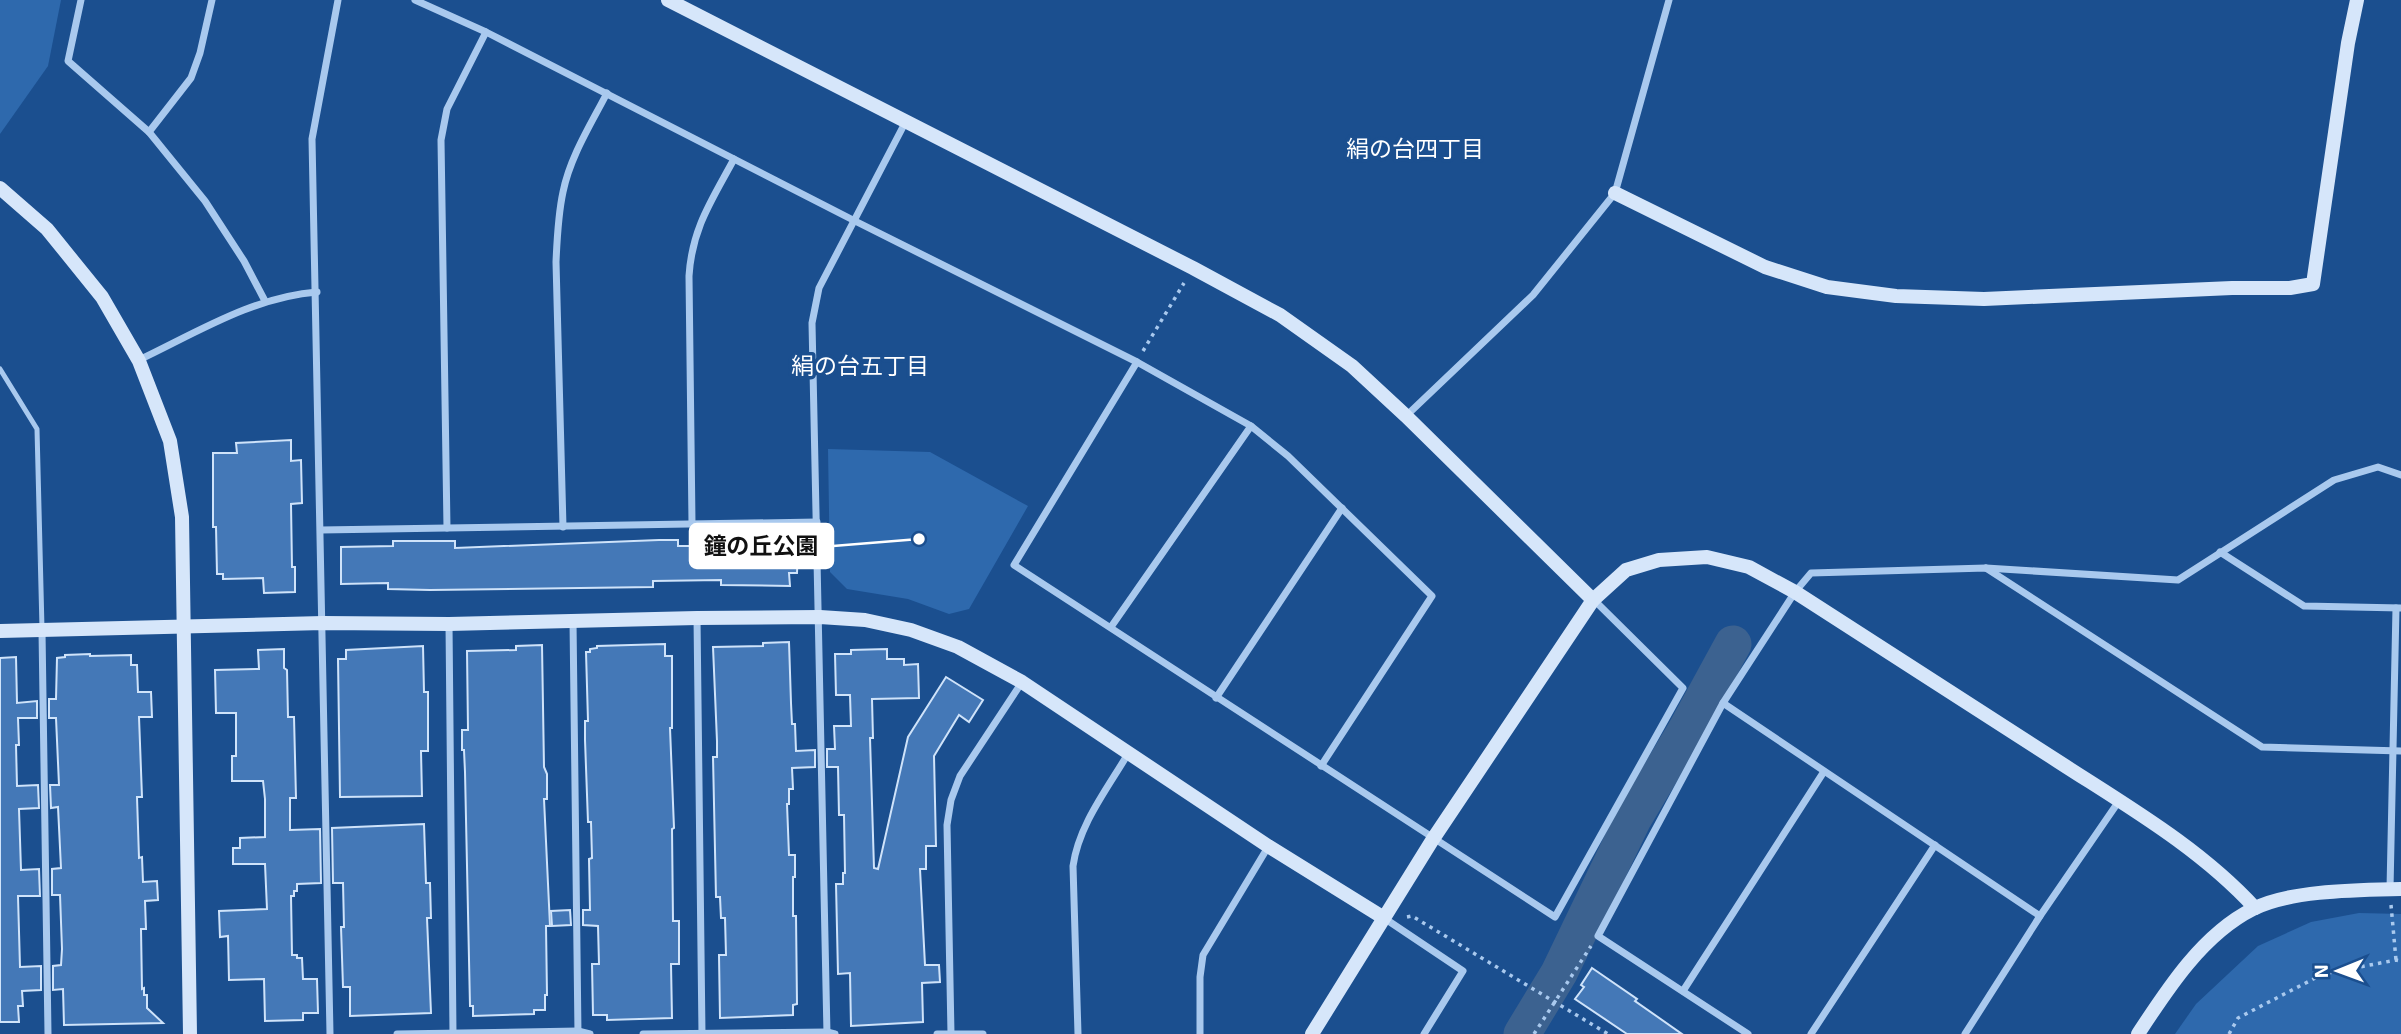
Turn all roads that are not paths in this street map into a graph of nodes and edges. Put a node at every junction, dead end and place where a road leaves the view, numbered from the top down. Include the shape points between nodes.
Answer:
1 (80, 0) edge
2 (212, 0) edge
3 (338, 0) edge
4 (415, 0) edge
5 (668, 0) edge
6 (1669, 0) edge
7 (2357, 0) edge
8 (486, 32) junction
9 (607, 93) junction
10 (906, 121) junction
11 (149, 132) junction
12 (734, 159) junction
13 (0, 188) edge
14 (1615, 193) junction
15 (855, 221) junction
16 (317, 292) junction
17 (265, 301) junction
18 (139, 361) junction
19 (1137, 362) junction
20 (0, 369) edge
21 (1406, 415) junction
22 (1251, 426) junction
23 (2401, 475) edge
24 (1342, 508) junction
25 (817, 522) junction
26 (692, 523) junction
27 (563, 527) junction
28 (447, 528) junction
29 (321, 530) junction
30 (2220, 552) junction
31 (1986, 568) junction
32 (1795, 592) junction
33 (1593, 600) junction
34 (2398, 608) edge
35 (820, 617) junction
36 (696, 618) junction
37 (573, 621) junction
38 (323, 623) junction
39 (449, 624) junction
40 (1111, 627) junction
41 (184, 628) junction
42 (0, 631) edge
43 (42, 631) junction
44 (1022, 682) junction
45 (1216, 698) junction
46 (1723, 704) junction
47 (2397, 751) edge
48 (1130, 752) junction
49 (1321, 766) junction
50 (1823, 773) junction
51 (2120, 801) junction
52 (1433, 839) junction
53 (1935, 845) junction
54 (1268, 846) junction
55 (2396, 889) edge
56 (2255, 908) junction
57 (2040, 916) junction
58 (1384, 918) junction
59 (1683, 991) junction
60 (578, 1032) edge
61 (453, 1033) edge
62 (702, 1033) edge
63 (830, 1033) edge
64 (48, 1034) edge
65 (190, 1034) edge
66 (330, 1034) edge
67 (397, 1034) edge
68 (590, 1034) edge
69 (643, 1034) edge
70 (937, 1034) edge
71 (951, 1034) edge
72 (983, 1034) edge
73 (1078, 1034) edge
74 (1200, 1034) edge
75 (1312, 1034) edge
76 (1424, 1034) edge
77 (1748, 1034) edge
78 (1811, 1034) edge
79 (1965, 1034) edge
80 (2138, 1034) edge

1 - 11 street via 68,61
2 - 11 street via 191,78
3 - 16 street via 312,139
4 - 8 street
5 - 10 street
6 - 14 street
7 - 14 street via 2313,284 1984,299 1827,287 1765,267
8 - 9 street
8 - 28 street via 447,109 440,140
9 - 12 street
9 - 27 street via 563,189 557,225
10 - 15 street
10 - 21 street via 1280,315 1352,366
11 - 17 street via 205,201
12 - 15 street
12 - 26 street via 690,252
13 - 18 street via 47,229 102,297
14 - 21 street via 1533,295
15 - 19 street
15 - 25 street via 819,288 812,323
16 - 17 street
16 - 29 street
17 - 18 street
18 - 41 street via 170,441 182,517
19 - 22 street
19 - 40 street via 1014,565
20 - 43 lane via 37,429
21 - 33 street
22 - 24 street
22 - 40 street
23 - 30 street via 2378,467 2334,480
24 - 45 street
24 - 49 street via 1432,596
25 - 26 street
25 - 35 street
26 - 27 street
27 - 28 street
28 - 29 street
29 - 38 street
30 - 31 street via 2178,580
30 - 34 street via 2304,606
31 - 32 street via 1811,573
31 - 47 street via 2262,747
32 - 33 street via 1749,567 1707,557 1659,560 1626,570
32 - 46 street
32 - 51 street
33 - 52 street
33 - 52 street via 1683,688 1555,917
34 - 47 street
35 - 36 street
35 - 44 street via 911,630 958,647
35 - 63 street
36 - 37 street
36 - 62 street
37 - 39 street
37 - 60 street
38 - 39 street
38 - 41 street
38 - 66 street
39 - 61 street
40 - 45 street
41 - 43 street
41 - 65 street
42 - 43 street
43 - 64 street
44 - 48 street
44 - 71 street via 960,776 951,800 947,825
45 - 49 street
46 - 50 street
46 - 59 street via 1598,936
47 - 55 street
48 - 54 street
48 - 73 street via 1075,847
49 - 52 street
50 - 53 street
50 - 59 street
51 - 56 street via 2201,857
51 - 57 street
52 - 58 street
53 - 57 street
53 - 78 street
54 - 58 street
54 - 74 street via 1203,955
55 - 56 street via 2330,892
56 - 80 street via 2207,943
57 - 79 street
58 - 75 street
58 - 76 street via 1463,971
59 - 77 street
60 - 61 street
60 - 68 street
61 - 67 street
62 - 63 street
62 - 69 street
70 - 71 street
71 - 72 street

